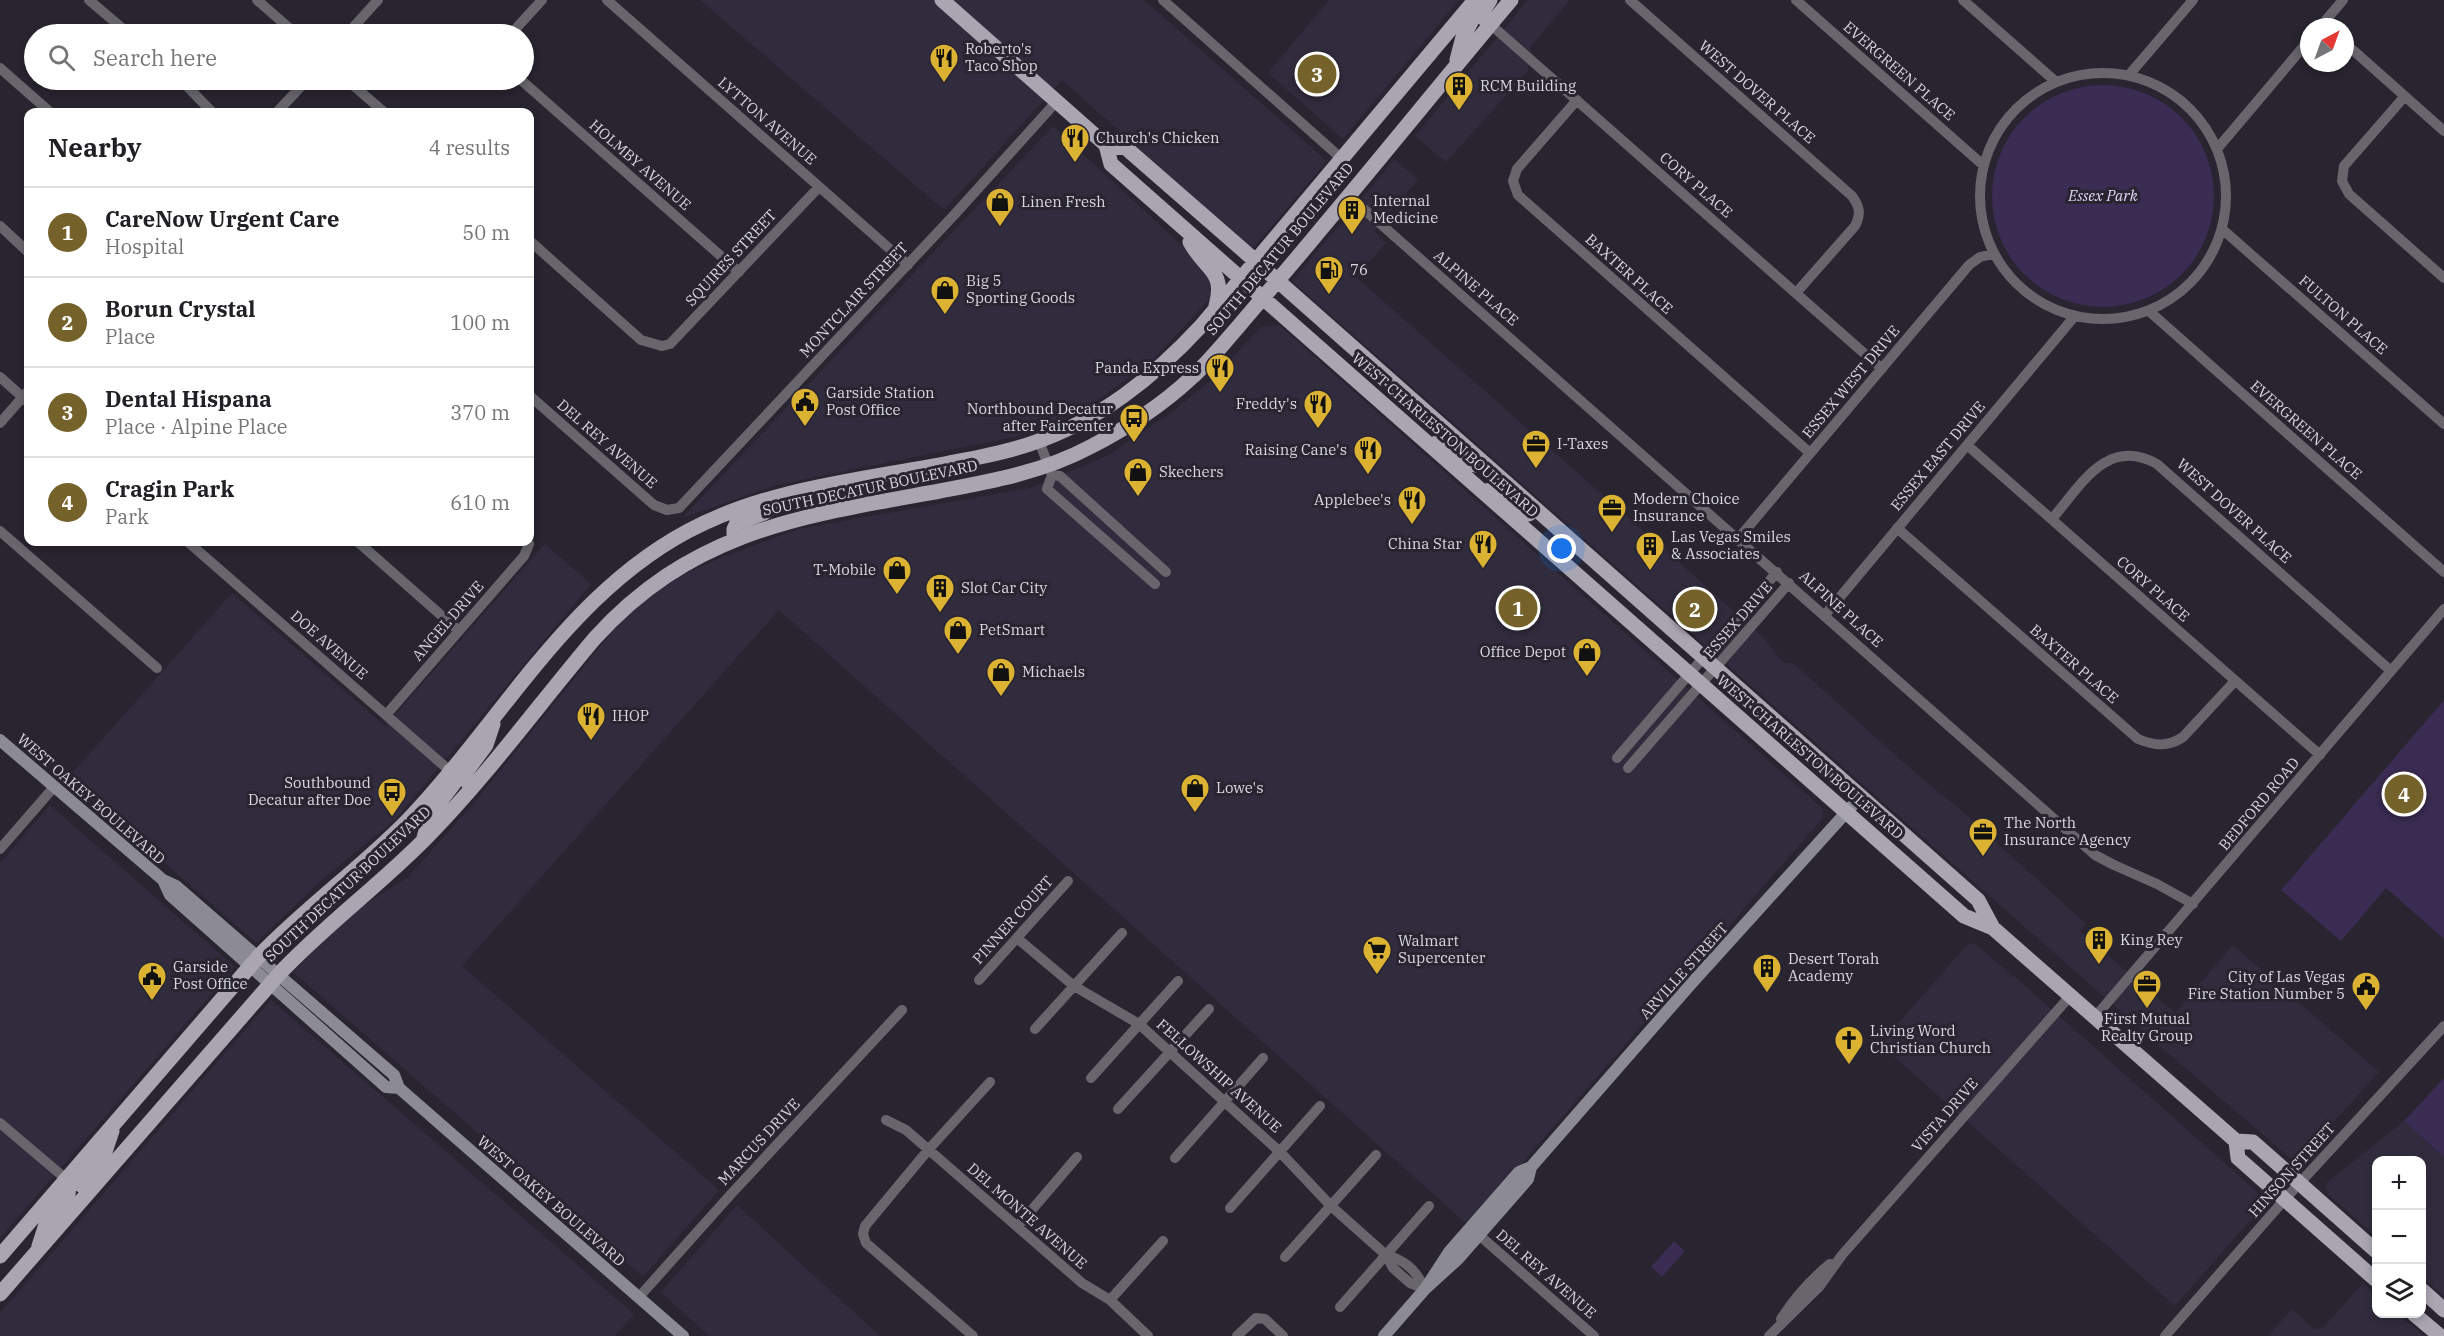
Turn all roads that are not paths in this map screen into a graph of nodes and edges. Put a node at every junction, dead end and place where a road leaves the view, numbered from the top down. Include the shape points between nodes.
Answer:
1 (89, 0) edge
2 (257, 0) edge
3 (378, 0) edge
4 (542, 0) edge
5 (607, 0) edge
6 (942, 0) edge
7 (1163, 0) edge
8 (1490, 0) edge
9 (1510, 0) edge
10 (1630, 0) edge
11 (1796, 0) edge
12 (1963, 0) edge
13 (2193, 0) edge
14 (2343, 0) edge
15 (1471, 5) edge
16 (2329, 18) edge
17 (117, 24) edge
18 (285, 24) edge
19 (356, 24) edge
20 (520, 24) edge
21 (1490, 24) junction
22 (2300, 51) edge
23 (2354, 51) edge
24 (1455, 66) junction
25 (0, 68) edge
26 (2129, 75) junction
27 (2055, 81) junction
28 (24, 89) edge
29 (25, 90) edge
30 (191, 90) edge
31 (298, 90) edge
32 (359, 90) edge
33 (532, 90) edge
34 (2405, 96) junction
35 (1577, 100) junction
36 (1057, 101) junction
37 (45, 108) edge
38 (208, 108) edge
39 (281, 108) edge
40 (379, 108) edge
41 (2444, 130) edge
42 (1107, 145) junction
43 (2217, 149) junction
44 (1342, 159) junction
45 (1983, 165) junction
46 (819, 186) junction
47 (1349, 196) junction
48 (0, 226) edge
49 (1184, 229) junction
50 (2222, 229) junction
51 (534, 245) edge
52 (24, 248) edge
53 (1993, 254) junction
54 (1256, 261) junction
55 (908, 265) junction
56 (739, 272) junction
57 (2444, 278) edge
58 (1240, 279) junction
59 (1278, 281) junction
60 (1796, 292) junction
61 (1262, 299) junction
62 (1216, 309) junction
63 (2149, 311) junction
64 (2074, 316) junction
65 (1882, 369) junction
66 (0, 377) edge
67 (24, 395) edge
68 (24, 400) edge
69 (534, 400) edge
70 (0, 423) edge
71 (2444, 424) edge
72 (1416, 433) junction
73 (1039, 441) junction
74 (1967, 445) junction
75 (1810, 453) junction
76 (1484, 463) junction
77 (1051, 471) junction
78 (1483, 492) junction
79 (788, 493) junction
80 (667, 510) joint
81 (2052, 519) junction
82 (1897, 528) junction
83 (0, 531) edge
84 (1738, 538) junction
85 (734, 539) junction
86 (1572, 541) junction
87 (193, 546) edge
88 (363, 546) edge
89 (527, 546) edge
90 (1166, 572) dead end
91 (1777, 572) junction
92 (2444, 572) edge
93 (1789, 583) junction
94 (1155, 584) dead end
95 (2444, 609) edge
96 (1825, 615) junction
97 (459, 631) junction
98 (1697, 666) junction
99 (157, 668) dead end
100 (2391, 671) junction
101 (1709, 676) junction
102 (2235, 681) junction
103 (498, 713) junction
104 (386, 715) junction
105 (0, 740) edge
106 (2320, 755) junction
107 (1617, 758) dead end
108 (1628, 768) dead end
109 (450, 771) junction
110 (54, 787) junction
111 (471, 787) junction
112 (1861, 796) junction
113 (1846, 812) junction
114 (423, 841) junction
115 (0, 849) edge
116 (1068, 881) dead end
117 (2193, 904) junction
118 (1993, 928) junction
119 (1122, 933) dead end
120 (1017, 938) junction
121 (254, 962) junction
122 (274, 979) junction
123 (979, 980) dead end
124 (1178, 981) dead end
125 (1074, 986) junction
126 (2071, 995) junction
127 (1209, 1009) dead end
128 (902, 1010) dead end
129 (2095, 1017) junction
130 (1140, 1024) junction
131 (2444, 1026) edge
132 (1035, 1029) dead end
133 (1171, 1052) junction
134 (1263, 1058) dead end
135 (1091, 1078) dead end
136 (990, 1082) dead end
137 (1226, 1102) junction
138 (1320, 1106) dead end
139 (1118, 1109) dead end
140 (886, 1120) dead end
141 (115, 1122) junction
142 (0, 1123) edge
143 (2236, 1141) junction
144 (929, 1149) junction
145 (1280, 1152) junction
146 (1376, 1155) dead end
147 (1077, 1156) dead end
148 (1175, 1158) dead end
149 (1531, 1167) junction
150 (66, 1179) junction
151 (2300, 1184) junction
152 (89, 1192) junction
153 (1500, 1194) junction
154 (1515, 1194) junction
155 (2285, 1199) junction
156 (1331, 1206) junction
157 (1429, 1206) dead end
158 (1230, 1208) dead end
159 (1018, 1227) junction
160 (1464, 1235) junction
161 (1479, 1235) junction
162 (1163, 1241) dead end
163 (2372, 1247) edge
164 (38, 1251) junction
165 (1386, 1255) junction
166 (0, 1256) edge
167 (1285, 1257) dead end
168 (2351, 1258) junction
169 (2372, 1267) edge
170 (2372, 1276) edge
171 (1425, 1289) junction
172 (0, 1294) edge
173 (639, 1297) junction
174 (1110, 1300) junction
175 (1340, 1307) dead end
176 (2419, 1318) edge
177 (1771, 1334) edge
178 (683, 1336) edge
179 (973, 1336) edge
180 (1148, 1336) edge
181 (1237, 1336) edge
182 (1283, 1336) edge
183 (1384, 1336) edge
184 (1594, 1336) edge
185 (2165, 1336) edge
186 (2440, 1336) edge

1 - 17 street
2 - 18 street
3 - 19 street
4 - 20 street
5 - 46 street, LYTTON AVENUE
6 - 36 main road, WEST CHARLESTON BOULEVARD
7 - 44 street
8 - 21 main road via 1480,15
9 - 21 main road, SOUTH DECATUR BOULEVARD
10 - 60 street, WEST DOVER PLACE via 1852,196 1860,210 1855,226
11 - 45 street, EVERGREEN PLACE
12 - 27 street
13 - 26 street
14 - 16 street
15 - 24 main road via 1471,22
15 - 44 main road, SOUTH DECATUR BOULEVARD
21 - 24 main road, SOUTH DECATUR BOULEVARD
21 - 35 street, CORY PLACE
22 - 43 street
23 - 34 street
24 - 47 main road, SOUTH DECATUR BOULEVARD
25 - 28 street
26 - 27 street via 2090,73
26 - 43 street via 2161,88 2190,109
27 - 45 street via 2029,96 2009,115 1993,138
29 - 37 street
30 - 38 street
31 - 39 street
32 - 40 street
33 - 56 street, HOLMBY AVENUE
34 - 41 street
34 - 57 street via 2344,166 2342,181 2349,194
35 - 60 street, CORY PLACE
35 - 75 street, BAXTER PLACE via 1517,170 1514,181 1518,195
36 - 42 main road, WEST CHARLESTON BOULEVARD
36 - 55 street, MONTCLAIR STREET
42 - 49 main road, WEST CHARLESTON BOULEVARD via 1111,164
42 - 54 main road, WEST CHARLESTON BOULEVARD via 1126,148
43 - 50 street via 2226,188
44 - 54 main road, SOUTH DECATUR BOULEVARD
45 - 53 street via 1979,191 1981,218
46 - 55 street, LYTTON AVENUE
46 - 56 street, SQUIRES STREET
47 - 59 main road, SOUTH DECATUR BOULEVARD
47 - 84 street, ALPINE PLACE
48 - 52 street
49 - 58 main road, WEST CHARLESTON BOULEVARD
49 - 62 main road via 1197,254 1218,279 1220,295
50 - 63 street via 2214,250 2195,278
50 - 71 street, FULTON PLACE
51 - 56 street, SQUIRES STREET via 641,340 662,346 670,344
53 - 64 street via 2022,290 2047,306
53 - 65 street, ESSEX WEST DRIVE via 1969,265
54 - 58 main road, SOUTH DECATUR BOULEVARD
54 - 59 main road, WEST CHARLESTON BOULEVARD
55 - 80 street, MONTCLAIR STREET via 679,508
58 - 61 main road, WEST CHARLESTON BOULEVARD
58 - 62 main road, SOUTH DECATUR BOULEVARD
59 - 61 main road, SOUTH DECATUR BOULEVARD
59 - 76 main road, WEST CHARLESTON BOULEVARD
60 - 65 street, CORY PLACE
61 - 72 main road, WEST CHARLESTON BOULEVARD
61 - 77 main road, SOUTH DECATUR BOULEVARD via 1194,376 1164,401
62 - 73 main road, SOUTH DECATUR BOULEVARD via 1173,356 1134,389 1076,425
63 - 64 street via 2099,320
63 - 92 street, EVERGREEN PLACE
64 - 74 street, ESSEX EAST DRIVE
65 - 75 street, ESSEX WEST DRIVE
66 - 67 street
68 - 70 street
69 - 80 street, DEL REY AVENUE via 654,506
72 - 76 main road via 1466,462
72 - 78 main road, WEST CHARLESTON BOULEVARD
73 - 77 street
73 - 79 main road, SOUTH DECATUR BOULEVARD via 981,457
74 - 81 street, CORY PLACE
74 - 82 street, ESSEX EAST DRIVE
75 - 84 street, ESSEX WEST DRIVE
76 - 86 main road, WEST CHARLESTON BOULEVARD
77 - 85 main road, SOUTH DECATUR BOULEVARD via 795,519
77 - 90 street
77 - 94 street via 1047,489
78 - 86 main road via 1498,492
78 - 98 main road, WEST CHARLESTON BOULEVARD
79 - 85 main road via 764,513 737,523
79 - 103 main road, SOUTH DECATUR BOULEVARD via 738,508 703,524 657,549 629,570 573,621
81 - 100 street, WEST DOVER PLACE via 2104,461 2135,454 2146,458
81 - 102 street, CORY PLACE
82 - 96 street, ESSEX EAST DRIVE
82 - 102 street, BAXTER PLACE via 2138,740 2158,745 2175,743
83 - 99 street
84 - 91 street, ALPINE PLACE
85 - 111 main road, SOUTH DECATUR BOULEVARD via 668,574 616,616
86 - 98 main road, WEST CHARLESTON BOULEVARD
87 - 104 street, DOE AVENUE
88 - 97 street
89 - 97 street, ANGEL DRIVE via 524,556
91 - 93 street, ALPINE PLACE
91 - 98 street, ESSEX DRIVE
93 - 96 street, ALPINE PLACE
93 - 101 street, ESSEX DRIVE
95 - 100 street, BEDFORD ROAD
96 - 117 street, ALPINE PLACE via 2095,855
97 - 104 street, ANGEL DRIVE
98 - 101 main road, WEST CHARLESTON BOULEVARD
98 - 101 main road, WEST CHARLESTON BOULEVARD
98 - 107 street, ESSEX DRIVE
100 - 106 street, BEDFORD ROAD
101 - 108 street, ESSEX DRIVE
101 - 112 main road, WEST CHARLESTON BOULEVARD
101 - 113 main road, WEST CHARLESTON BOULEVARD
102 - 106 street, CORY PLACE
103 - 109 main road, SOUTH DECATUR BOULEVARD
103 - 111 main road via 486,745 466,772
104 - 109 street, DOE AVENUE
105 - 110 street, WEST OAKEY BOULEVARD
106 - 117 street, BEDFORD ROAD
109 - 114 main road via 455,782 430,815
109 - 121 main road, SOUTH DECATUR BOULEVARD via 394,833 299,916
110 - 115 street
110 - 121 street, WEST OAKEY BOULEVARD via 163,880 176,886
111 - 114 main road, SOUTH DECATUR BOULEVARD
112 - 113 street, ARVILLE STREET
112 - 118 main road, WEST CHARLESTON BOULEVARD via 1978,900
113 - 118 main road, WEST CHARLESTON BOULEVARD via 1964,916
113 - 149 street, ARVILLE STREET
114 - 122 main road, SOUTH DECATUR BOULEVARD via 322,930
116 - 120 street, PINNER COURT
117 - 129 street, BEDFORD ROAD
118 - 126 main road, WEST CHARLESTON BOULEVARD
119 - 125 street
120 - 123 street, PINNER COURT
120 - 125 street, FELLOWSHIP AVENUE
121 - 122 street, WEST OAKEY BOULEVARD
121 - 141 main road, SOUTH DECATUR BOULEVARD
122 - 152 main road, SOUTH DECATUR BOULEVARD
122 - 173 street, WEST OAKEY BOULEVARD via 394,1076 399,1088
124 - 130 street
125 - 130 street, FELLOWSHIP AVENUE
125 - 132 street
126 - 129 main road, WEST CHARLESTON BOULEVARD
126 - 177 street, VISTA DRIVE via 1842,1255 1819,1287
127 - 133 street
128 - 173 street, MARCUS DRIVE
129 - 143 main road, WEST CHARLESTON BOULEVARD
130 - 133 street, FELLOWSHIP AVENUE
130 - 135 street
131 - 151 street, HINSON STREET
133 - 137 street, FELLOWSHIP AVENUE
133 - 139 street
134 - 137 street
136 - 144 street
137 - 145 street, FELLOWSHIP AVENUE
137 - 148 street
138 - 145 street
140 - 144 street, DEL MONTE AVENUE
141 - 150 main road, SOUTH DECATUR BOULEVARD
141 - 152 main road via 105,1152 80,1182
142 - 150 street
143 - 151 main road, WEST CHARLESTON BOULEVARD via 2253,1142
143 - 155 main road, WEST CHARLESTON BOULEVARD via 2238,1158
144 - 159 street, DEL MONTE AVENUE
144 - 179 street via 865,1226 866,1243
145 - 156 street, FELLOWSHIP AVENUE
145 - 158 street
146 - 156 street
147 - 159 street
149 - 153 street, ARVILLE STREET via 1519,1172
149 - 154 street, ARVILLE STREET via 1528,1179
150 - 164 main road via 68,1195 48,1218
150 - 166 main road, SOUTH DECATUR BOULEVARD
151 - 155 street, HINSON STREET
151 - 163 main road, WEST CHARLESTON BOULEVARD
152 - 164 main road, SOUTH DECATUR BOULEVARD
153 - 154 street
153 - 160 street, ARVILLE STREET
154 - 161 street, ARVILLE STREET
155 - 168 main road, WEST CHARLESTON BOULEVARD
155 - 185 street, HINSON STREET
156 - 165 street, FELLOWSHIP AVENUE
156 - 167 street
157 - 165 street
159 - 174 street, DEL MONTE AVENUE via 1082,1283
160 - 161 street
160 - 171 street, ARVILLE STREET
161 - 171 street, ARVILLE STREET
161 - 184 street, DEL REY AVENUE
162 - 174 street
164 - 172 main road, SOUTH DECATUR BOULEVARD
165 - 171 street, FELLOWSHIP AVENUE via 1400,1259 1418,1274
165 - 175 street
168 - 169 main road
168 - 170 main road, WEST CHARLESTON BOULEVARD
171 - 183 street, ARVILLE STREET
173 - 178 street, WEST OAKEY BOULEVARD
174 - 180 street, DEL MONTE AVENUE
176 - 186 main road
181 - 182 street via 1256,1318 1265,1319

